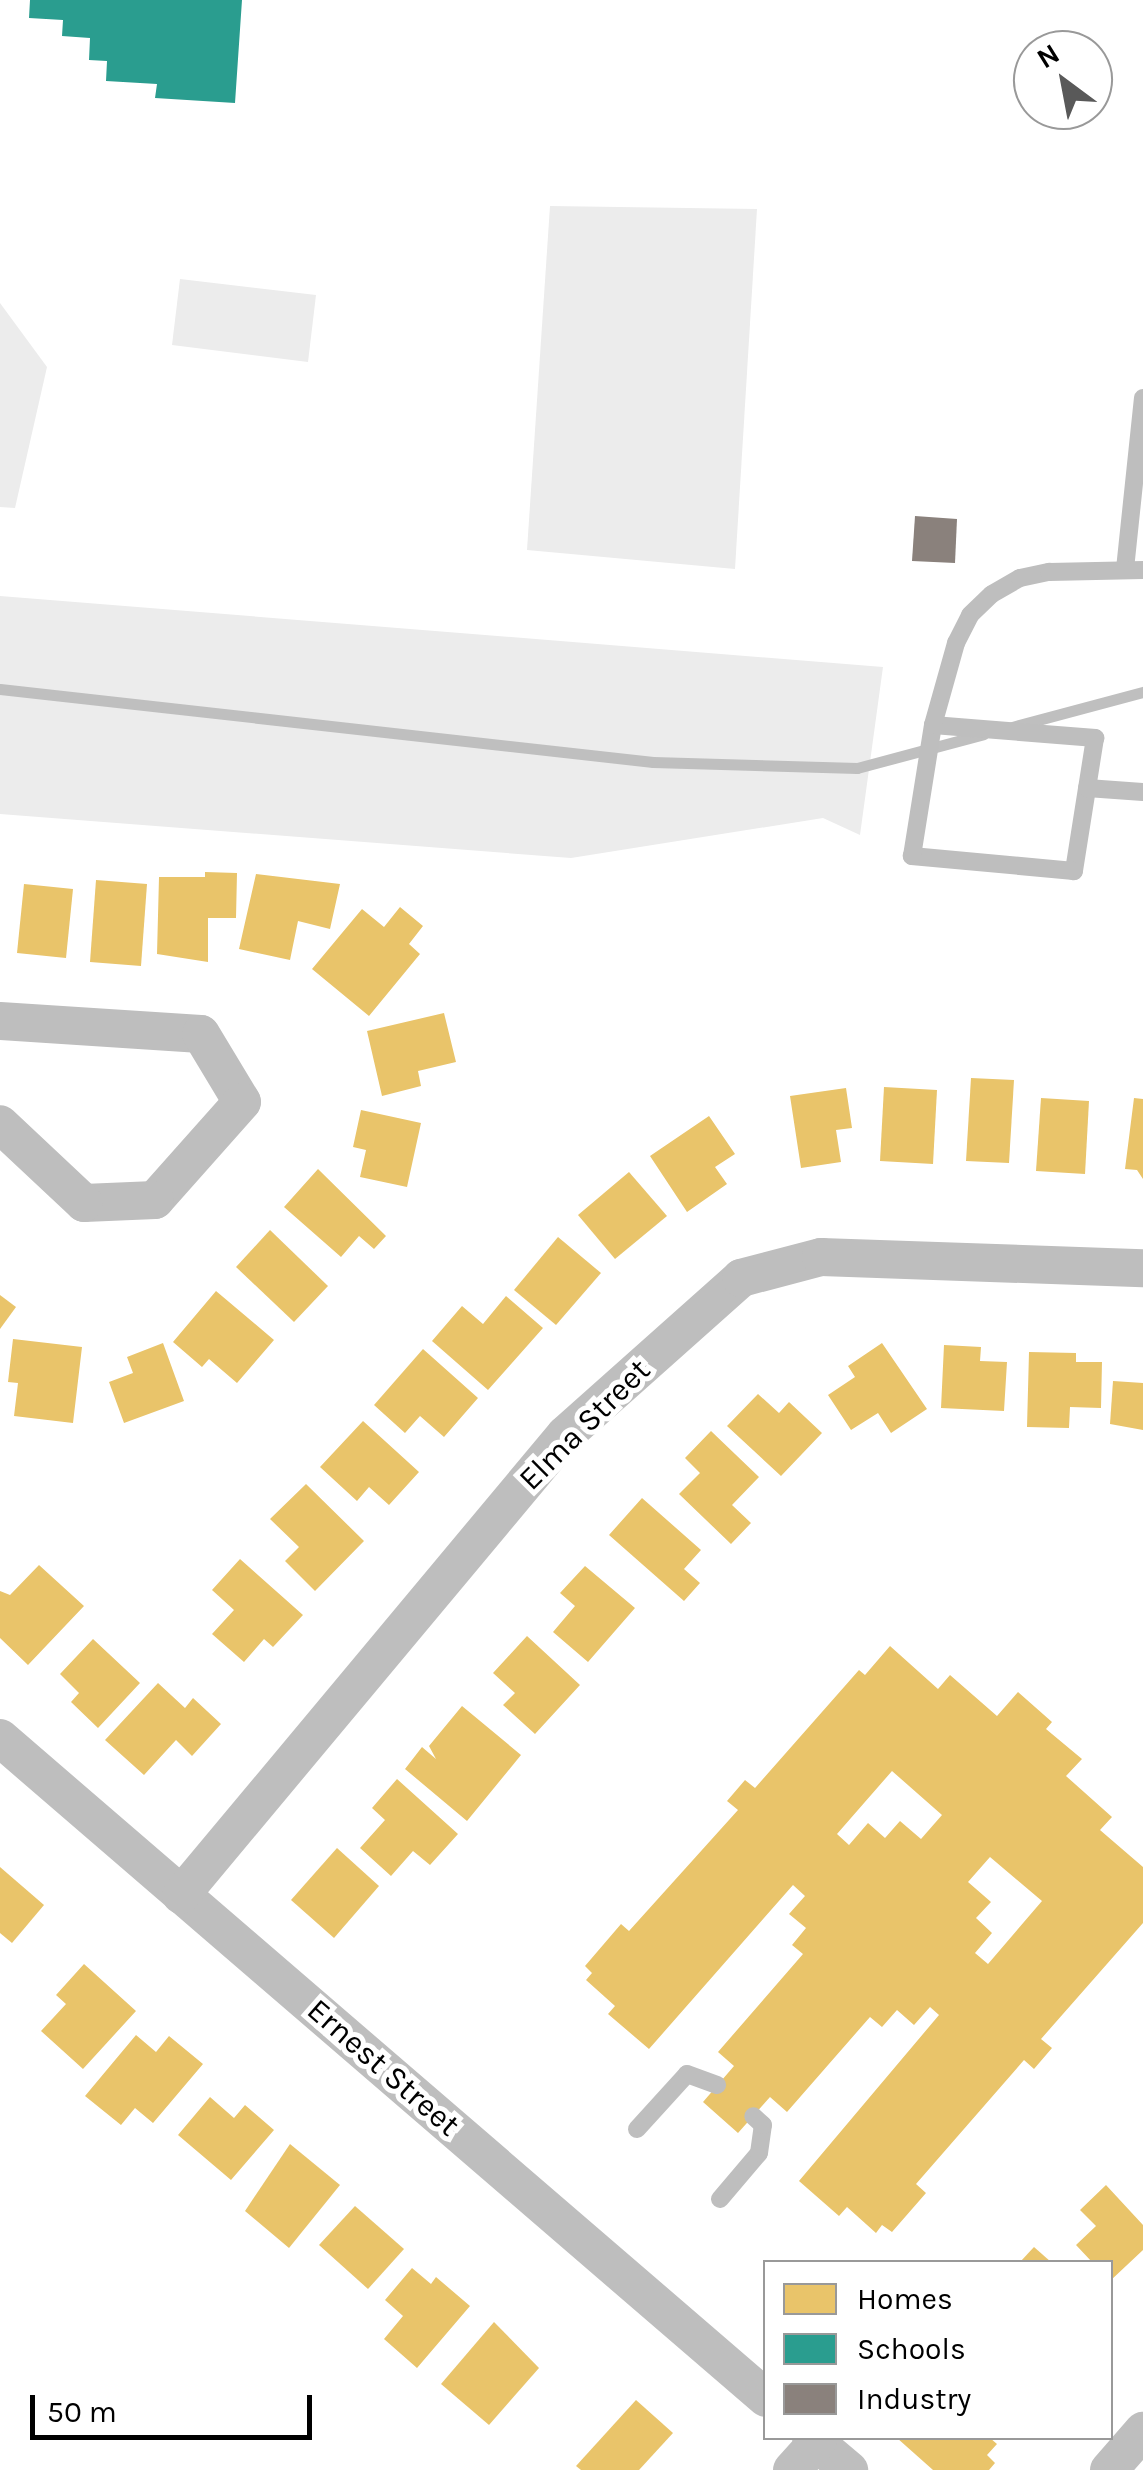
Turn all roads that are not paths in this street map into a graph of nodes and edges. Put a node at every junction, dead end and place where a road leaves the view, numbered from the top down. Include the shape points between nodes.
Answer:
1 (1143, 398) edge
2 (1134, 569) edge
3 (933, 726) junction
4 (1087, 788) junction
5 (1143, 792) edge
6 (0, 1021) edge
7 (0, 1124) edge
8 (1143, 1268) edge
9 (0, 1738) edge
10 (181, 1895) junction
11 (717, 2085) dead end
12 (752, 2116) dead end
13 (637, 2129) dead end
14 (720, 2200) dead end
15 (763, 2395) edge
16 (1143, 2430) edge
17 (807, 2450) edge
18 (848, 2470) edge
19 (1109, 2470) edge

1 - 2 lane
2 - 3 lane via 1020,578 992,594 970,615 956,643
3 - 4 lane via 1095,738
3 - 4 lane via 912,856 1074,871
4 - 5 lane
6 - 7 street via 201,1034 242,1102 155,1200 84,1202
8 - 10 street, Elma Street via 821,1257 741,1278 565,1435
9 - 10 street, Ernest Street
10 - 15 street, Ernest Street
11 - 13 lane via 687,2074
12 - 14 lane via 763,2126 759,2153
16 - 19 street
17 - 18 street

